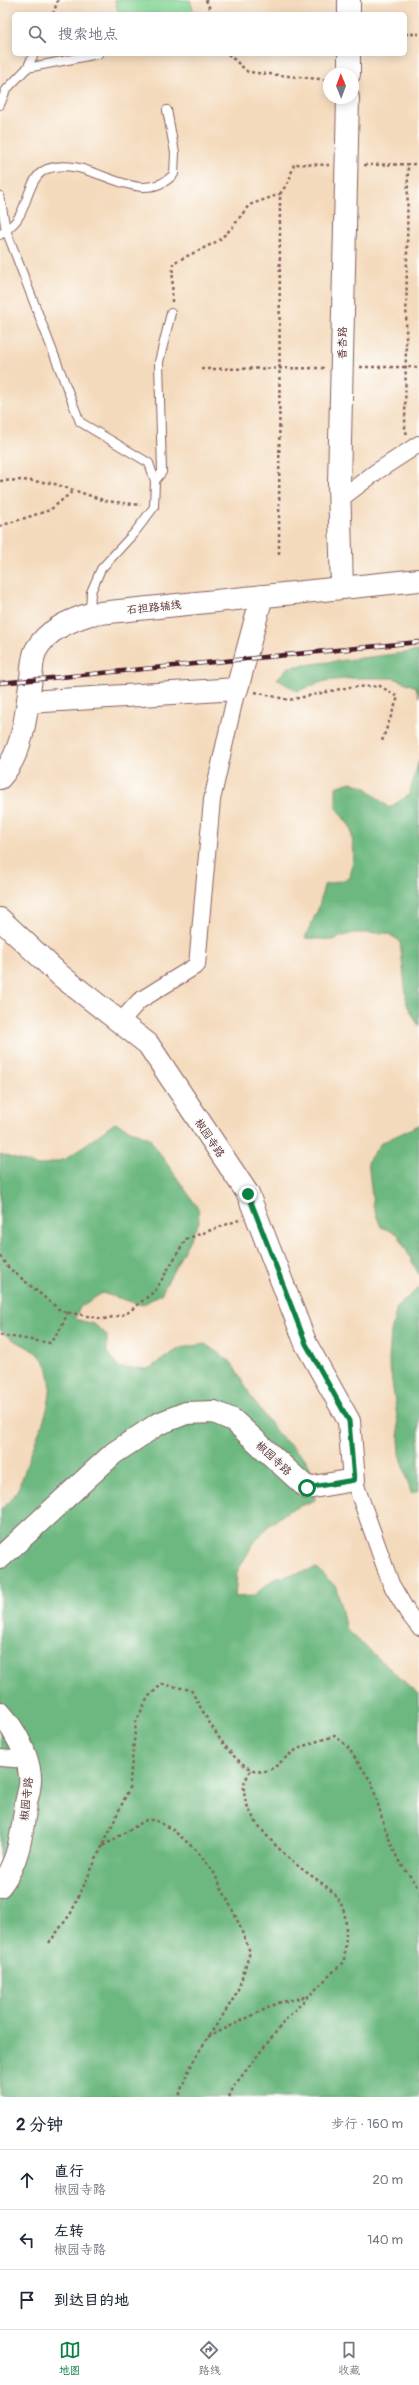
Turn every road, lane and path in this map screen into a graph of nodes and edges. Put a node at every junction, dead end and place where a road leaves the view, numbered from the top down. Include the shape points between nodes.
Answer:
1 (58, 0) edge
2 (206, 0) edge
3 (349, 0) edge
4 (54, 12) edge
5 (211, 12) edge
6 (349, 12) edge
7 (407, 34) edge
8 (419, 34) edge
9 (33, 56) edge
10 (88, 56) edge
11 (230, 56) edge
12 (350, 56) edge
13 (27, 68) junction
14 (349, 68) edge
15 (323, 79) edge
16 (348, 104) edge
17 (0, 105) edge
18 (167, 110) dead end
19 (408, 163) junction
20 (419, 164) edge
21 (347, 165) junction
22 (280, 194) junction
23 (0, 196) edge
24 (3, 233) edge
25 (171, 313) joint
26 (342, 367) junction
27 (406, 367) junction
28 (419, 367) edge
29 (280, 368) junction
30 (201, 369) dead end
31 (416, 446) edge
32 (0, 481) edge
33 (156, 481) junction
34 (73, 490) junction
35 (339, 500) junction
36 (154, 507) junction
37 (0, 526) edge
38 (279, 554) dead end
39 (419, 580) edge
40 (342, 587) junction
41 (262, 596) junction
42 (90, 614) junction
43 (237, 689) junction
44 (28, 702) junction
45 (382, 741) dead end
46 (0, 778) edge
47 (0, 919) edge
48 (120, 1022) junction
49 (256, 1215) junction
50 (0, 1256) edge
51 (68, 1312) junction
52 (0, 1335) edge
53 (354, 1480) junction
54 (0, 1558) edge
55 (419, 1627) edge
56 (0, 1713) edge
57 (0, 1758) edge
58 (27, 1760) junction
59 (251, 1769) junction
60 (103, 1846) junction
61 (0, 1886) edge
62 (419, 1888) edge
63 (49, 1942) dead end
64 (309, 1996) junction
65 (208, 2037) junction
66 (179, 2097) edge
67 (229, 2097) edge

1 - 4 path
2 - 5 path
3 - 6 street
7 - 8 path
9 - 13 lane
10 - 13 lane
11 - 15 path via 248,72
12 - 14 street
13 - 17 lane via 6,90
16 - 21 street, 香杏路
18 - 24 lane via 175,153 174,174 166,183 137,188 94,172 65,165 46,170 35,180 18,219
19 - 20 path
19 - 21 path
19 - 27 path
21 - 22 path via 294,164 289,181
21 - 26 street, 香杏路
22 - 25 path via 248,205 232,228 218,241 173,262
22 - 29 path
23 - 24 lane
24 - 33 lane via 80,422 149,463
25 - 33 lane via 159,362 162,472
26 - 27 path
26 - 29 path
26 - 35 street, 香杏路
27 - 28 path
27 - 31 path via 405,430
29 - 30 path
29 - 38 path
31 - 35 street
32 - 34 path via 22,480
33 - 36 lane
34 - 36 path via 106,501
34 - 37 path via 50,510
35 - 40 street, 香杏路
36 - 42 lane via 102,569 91,592
39 - 40 street, 石担路辅线
40 - 41 street, 石担路辅线
41 - 42 street, 石担路辅线
41 - 43 street
42 - 44 street, 石担路辅线 via 70,620 50,633 35,651
43 - 44 street
43 - 45 path via 289,700 350,687 380,686 398,697
43 - 48 street via 212,800 197,965 139,1001
44 - 46 street, 石担路辅线 via 24,732 6,771
47 - 48 street, 椒园寺路 via 61,976
48 - 49 street, 椒园寺路 via 148,1044 248,1194
49 - 51 path via 186,1239 155,1290 126,1314 104,1319
49 - 53 street, 椒园寺路 via 306,1344 349,1421
50 - 51 path via 9,1268 46,1296 61,1311
51 - 52 path via 50,1343
53 - 54 street, 椒园寺路 via 307,1488 233,1420 214,1412 186,1413 158,1424 114,1453
53 - 55 street via 391,1584 408,1614
56 - 58 street, 椒园寺路 via 18,1740
57 - 58 street
58 - 61 street, 椒园寺路 via 30,1777 20,1846 6,1879
59 - 60 path via 242,1765 228,1749 191,1690 162,1684 148,1696 136,1722 130,1789
59 - 62 path via 258,1772 270,1770 294,1752 335,1736 347,1746 372,1782 385,1829 398,1860
59 - 64 path via 244,1786 248,1809 271,1841 331,1889 344,1912 344,1961
60 - 63 path via 71,1913
60 - 65 path via 146,1820 155,1820 173,1830 196,1850 213,1871 250,1952 233,1999
64 - 65 path via 278,2003
64 - 67 path via 286,2019 234,2086
65 - 66 path via 182,2086

